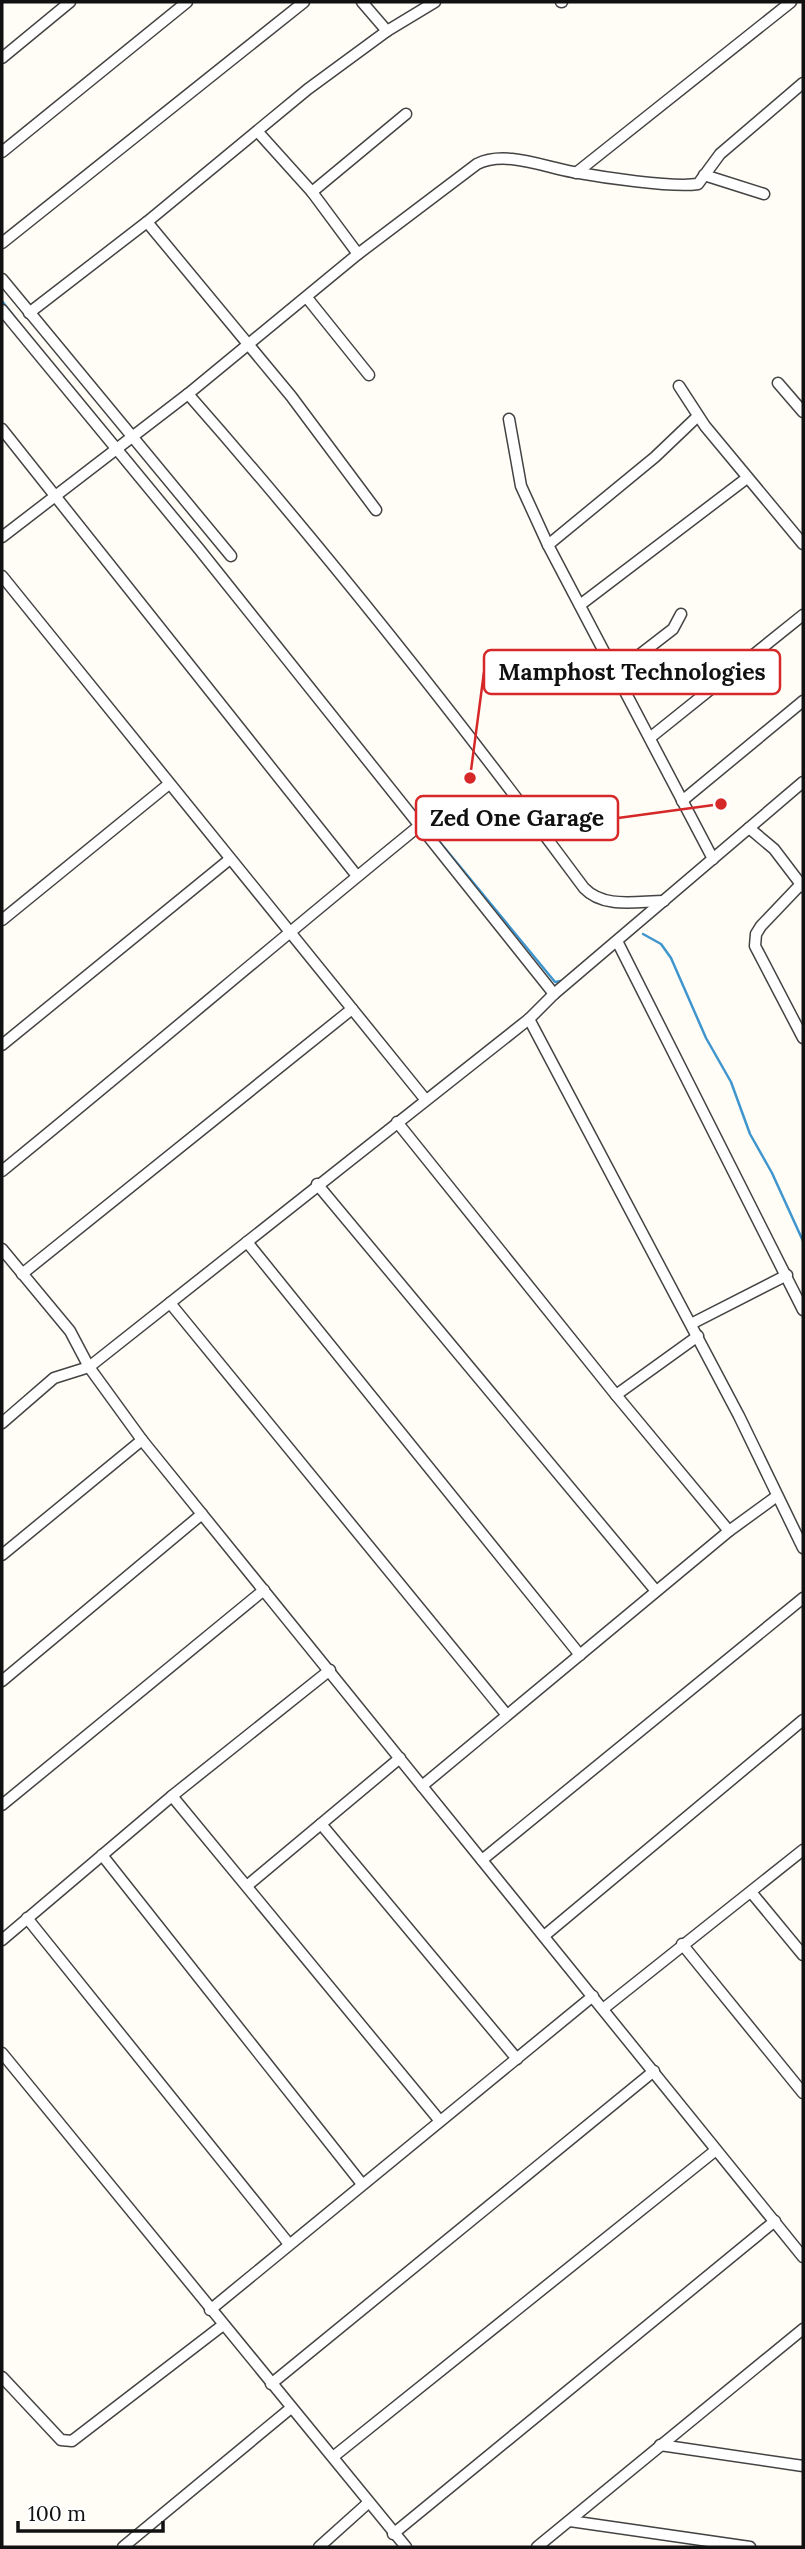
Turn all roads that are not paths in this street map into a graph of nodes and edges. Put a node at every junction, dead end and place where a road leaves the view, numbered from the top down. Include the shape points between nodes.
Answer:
1 (70, 2) edge
2 (187, 2) edge
3 (304, 2) edge
4 (362, 2) edge
5 (435, 2) edge
6 (791, 2) edge
7 (387, 31) junction
8 (2, 58) edge
9 (803, 83) edge
10 (406, 114) dead end
11 (258, 132) junction
12 (2, 152) edge
13 (576, 173) junction
14 (704, 175) junction
15 (312, 191) junction
16 (764, 194) dead end
17 (147, 222) junction
18 (2, 243) edge
19 (359, 254) junction
20 (2, 279) edge
21 (307, 299) junction
22 (2, 310) edge
23 (29, 313) junction
24 (247, 346) junction
25 (369, 375) dead end
26 (778, 383) dead end
27 (679, 386) dead end
28 (188, 394) junction
29 (803, 412) edge
30 (698, 416) junction
31 (509, 419) dead end
32 (2, 429) edge
33 (132, 436) junction
34 (116, 449) junction
35 (747, 478) junction
36 (54, 494) junction
37 (376, 510) dead end
38 (2, 537) edge
39 (803, 544) edge
40 (548, 545) junction
41 (231, 556) dead end
42 (2, 576) edge
43 (580, 605) junction
44 (681, 614) dead end
45 (803, 615) edge
46 (615, 673) junction
47 (803, 701) edge
48 (651, 737) junction
49 (803, 782) edge
50 (169, 784) junction
51 (682, 801) junction
52 (419, 826) junction
53 (749, 828) junction
54 (230, 859) junction
55 (713, 859) junction
56 (357, 876) junction
57 (802, 885) edge
58 (664, 901) junction
59 (2, 920) edge
60 (290, 930) junction
61 (617, 942) junction
62 (554, 994) junction
63 (352, 1009) junction
64 (529, 1019) junction
65 (803, 1038) edge
66 (2, 1045) edge
67 (425, 1099) junction
68 (397, 1122) junction
69 (2, 1171) edge
70 (317, 1184) junction
71 (247, 1242) junction
72 (2, 1249) edge
73 (22, 1275) junction
74 (787, 1276) junction
75 (170, 1303) junction
76 (803, 1310) edge
77 (691, 1324) junction
78 (698, 1336) junction
79 (89, 1367) junction
80 (616, 1395) junction
81 (4, 1418) edge
82 (142, 1440) junction
83 (777, 1496) junction
84 (202, 1514) junction
85 (729, 1531) junction
86 (803, 1548) edge
87 (2, 1555) edge
88 (264, 1590) junction
89 (656, 1591) junction
90 (803, 1598) edge
91 (580, 1655) junction
92 (330, 1670) junction
93 (2, 1681) edge
94 (506, 1714) junction
95 (803, 1720) edge
96 (400, 1758) junction
97 (422, 1786) junction
98 (172, 1796) junction
99 (2, 1805) edge
100 (321, 1824) junction
101 (803, 1850) edge
102 (102, 1855) junction
103 (482, 1860) junction
104 (248, 1885) junction
105 (751, 1892) junction
106 (27, 1918) junction
107 (544, 1937) junction
108 (2, 1940) edge
109 (682, 1944) junction
110 (803, 1955) edge
111 (593, 1996) junction
112 (603, 2008) junction
113 (2, 2053) edge
114 (517, 2059) junction
115 (654, 2071) junction
116 (803, 2093) edge
117 (440, 2122) junction
118 (716, 2150) junction
119 (362, 2184) junction
120 (775, 2221) junction
121 (289, 2244) junction
122 (803, 2257) edge
123 (210, 2310) junction
124 (223, 2325) junction
125 (803, 2329) edge
126 (2, 2377) edge
127 (271, 2384) junction
128 (291, 2408) junction
129 (660, 2445) junction
130 (333, 2457) junction
131 (803, 2466) edge
132 (368, 2503) junction
133 (570, 2521) junction
134 (393, 2533) junction
135 (123, 2547) edge
136 (319, 2547) edge
137 (406, 2547) edge
138 (537, 2547) edge
139 (750, 2547) edge

1 - 8 street
2 - 12 street
3 - 18 street
4 - 7 street
5 - 7 street
6 - 13 street
7 - 11 street
9 - 14 street via 720,154
10 - 15 street
11 - 15 street
11 - 17 street
13 - 14 street via 695,185
13 - 19 street via 489,158
14 - 16 street
15 - 19 street
17 - 23 street
17 - 24 street
19 - 21 street
20 - 23 street
21 - 24 street
21 - 25 street
22 - 34 street
23 - 33 street
24 - 28 street
24 - 37 street
26 - 29 street
27 - 30 street
28 - 33 street
28 - 58 street via 300,522 593,898
30 - 35 street
30 - 40 street via 656,457
31 - 40 street via 521,486
32 - 36 street
33 - 34 street
33 - 41 street
34 - 36 street
34 - 52 street
35 - 39 street
35 - 43 street
36 - 38 street
36 - 56 street
40 - 43 street
42 - 50 street
43 - 46 street
44 - 46 street via 673,629
45 - 48 street
46 - 48 street
47 - 51 street
48 - 51 street
49 - 53 street
50 - 54 street
50 - 59 street
51 - 55 street
52 - 56 street
52 - 62 street
53 - 55 street
53 - 57 street via 774,849
54 - 60 street
54 - 66 street
55 - 58 street
56 - 60 street
57 - 65 street via 761,926 755,946
58 - 61 street
60 - 63 street
60 - 69 street
61 - 62 street
61 - 74 street
62 - 64 street
63 - 67 street
63 - 73 street
64 - 67 street
64 - 77 street
67 - 68 street
68 - 70 street
68 - 80 street
70 - 71 street
70 - 89 street
71 - 75 street
71 - 91 street
72 - 73 street
73 - 79 street via 70,1331
74 - 76 street
74 - 77 street
75 - 79 street
75 - 94 street
77 - 78 street
78 - 80 street
78 - 83 street
79 - 81 street via 54,1378
79 - 82 street
80 - 85 street
82 - 84 street
82 - 87 street
83 - 85 street
83 - 86 street
84 - 88 street
84 - 93 street
85 - 89 street
88 - 92 street
88 - 99 street
89 - 91 street
90 - 103 street
91 - 94 street
92 - 96 street
92 - 98 street
94 - 97 street
95 - 107 street
96 - 97 street
96 - 100 street
97 - 103 street
98 - 102 street
98 - 104 street
100 - 104 street
100 - 114 street
101 - 105 street
102 - 106 street
102 - 119 street
103 - 107 street
104 - 117 street
105 - 109 street
105 - 110 street
106 - 108 street
106 - 121 street
107 - 111 street
109 - 112 street
109 - 116 street
111 - 112 street
111 - 114 street
112 - 115 street
113 - 123 street
114 - 117 street
115 - 118 street
115 - 127 street
117 - 119 street
118 - 120 street
118 - 130 street
119 - 121 street
120 - 122 street
120 - 134 street
121 - 123 street
123 - 124 street
124 - 126 street via 72,2441 61,2440
124 - 127 street
125 - 129 street
127 - 128 street
128 - 130 street
128 - 135 street
129 - 131 street
129 - 133 street
130 - 132 street
132 - 134 street
132 - 136 street
133 - 138 street
133 - 139 street
134 - 137 street

